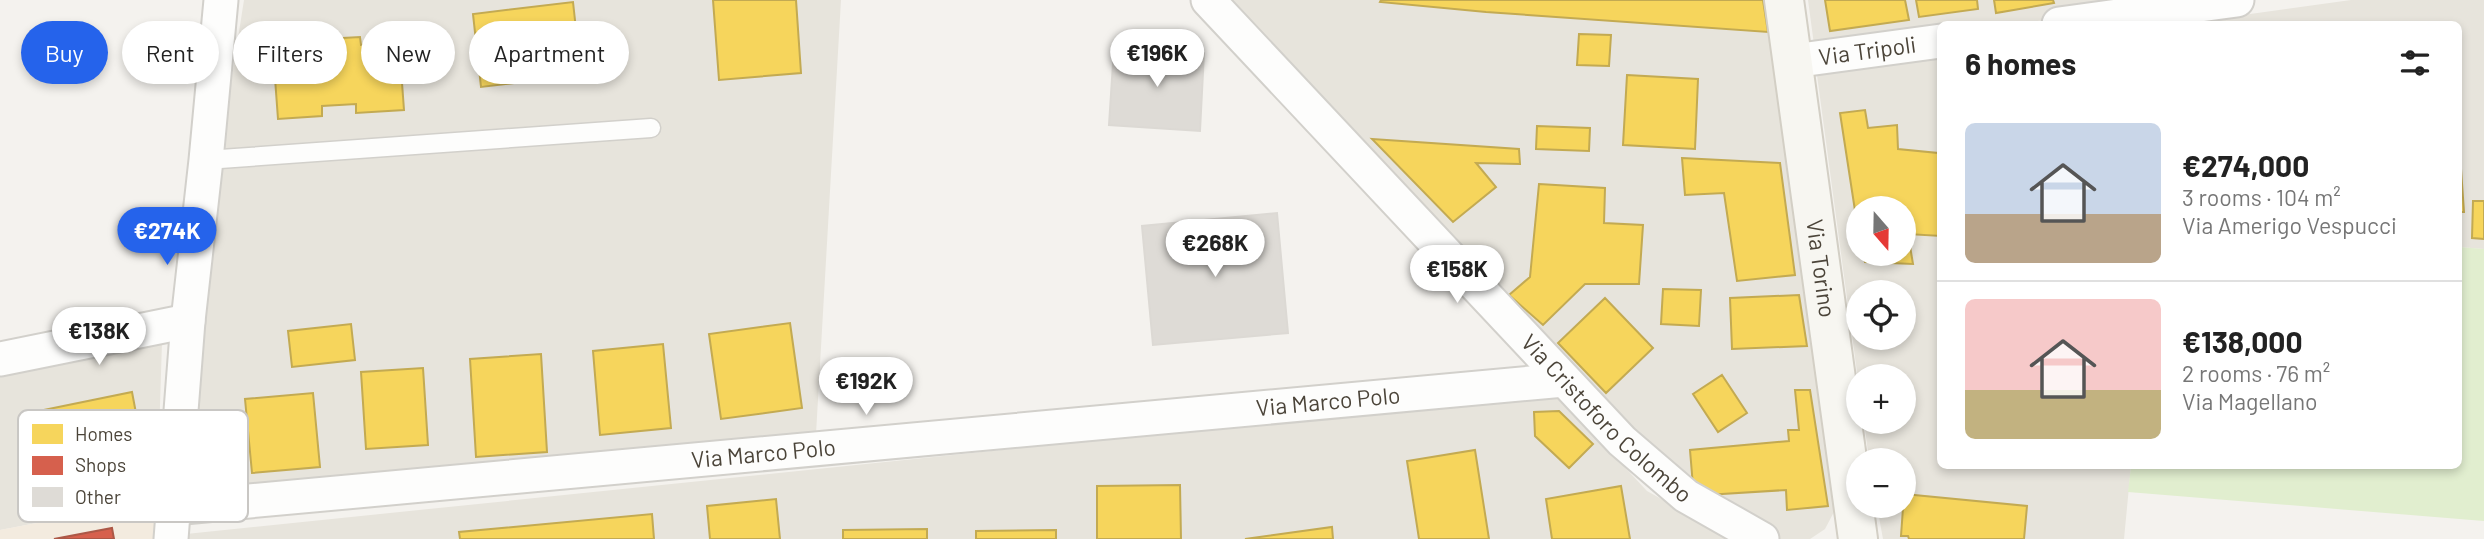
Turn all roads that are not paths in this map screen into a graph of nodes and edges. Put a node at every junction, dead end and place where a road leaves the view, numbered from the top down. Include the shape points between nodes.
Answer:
1 (221, 0) edge
2 (1208, 0) edge
3 (1784, 0) edge
4 (2237, 0) edge
5 (2081, 21) edge
6 (1937, 42) edge
7 (1793, 61) junction
8 (651, 128) dead end
9 (206, 160) junction
10 (188, 321) junction
11 (0, 359) edge
12 (1564, 380) junction
13 (181, 410) edge
14 (248, 516) edge
15 (191, 522) edge
16 (172, 524) edge
17 (1762, 539) edge
18 (1858, 539) edge

1 - 9 street
2 - 12 street, Via Cristoforo Colombo
3 - 7 street, Via Torino
4 - 5 street
6 - 7 street, Via Tripoli
7 - 18 street, Via Torino
8 - 9 lane
9 - 10 street
10 - 11 street
10 - 13 street
12 - 14 street, Via Marco Polo
12 - 17 street, Via Cristoforo Colombo via 1658,474 1686,496
15 - 16 street, Via Marco Polo

